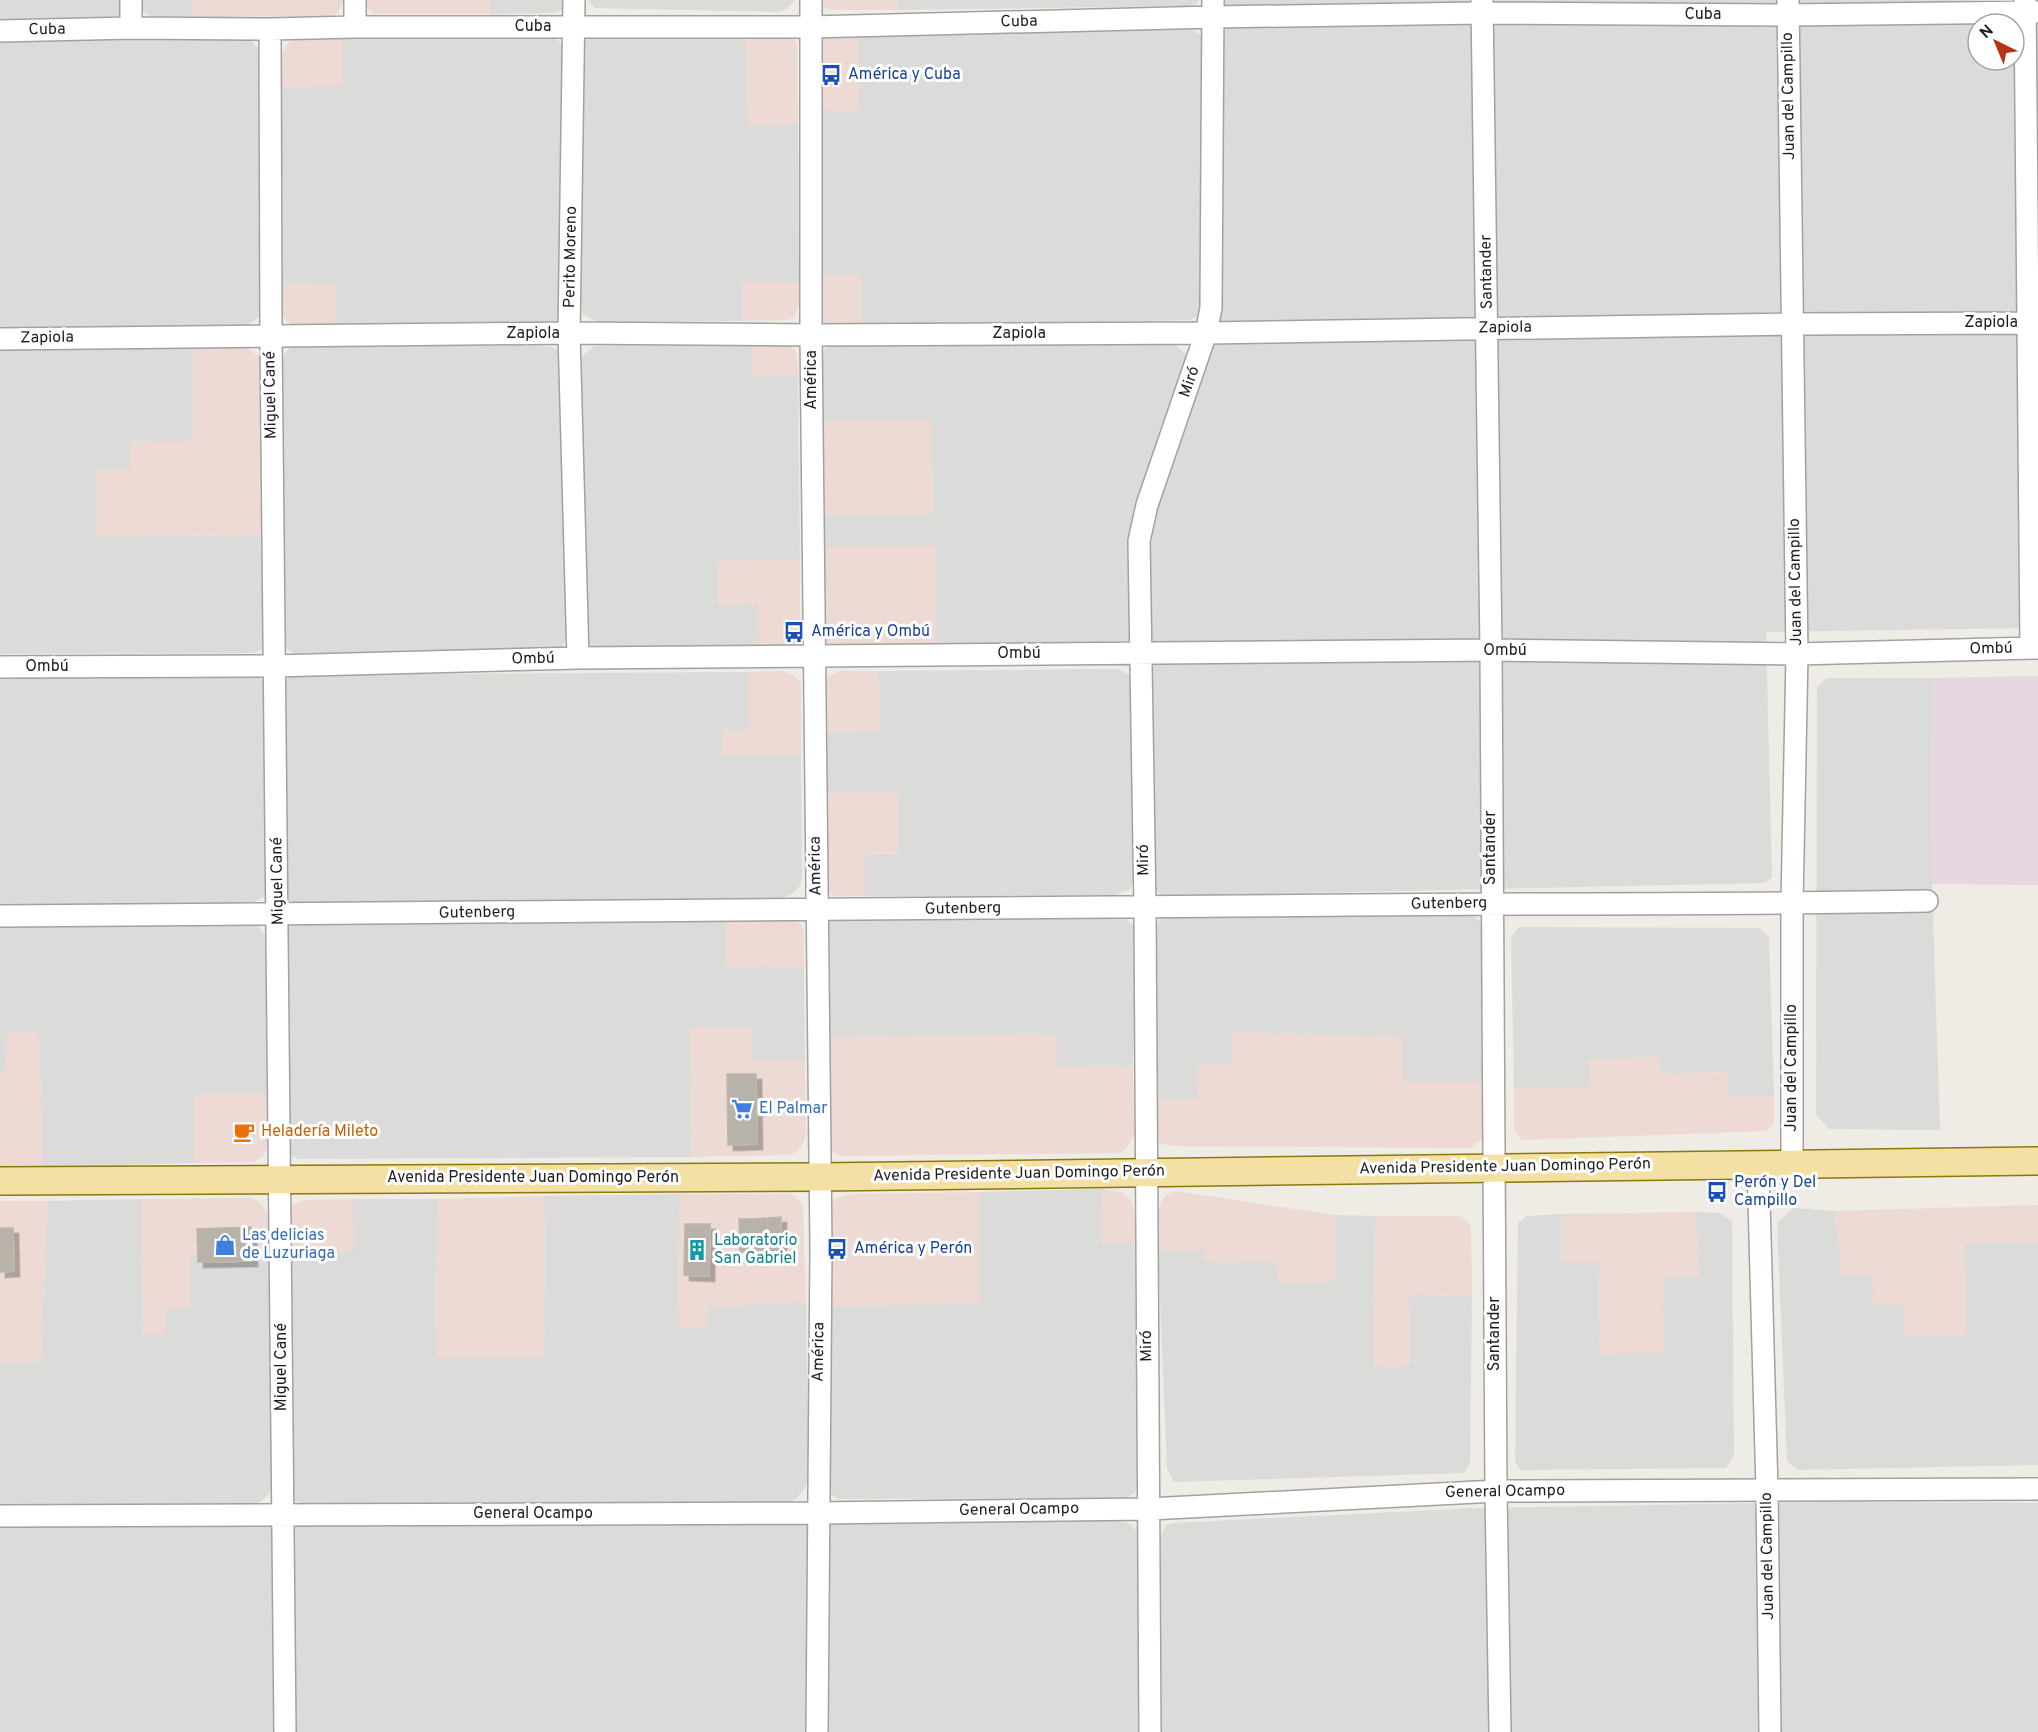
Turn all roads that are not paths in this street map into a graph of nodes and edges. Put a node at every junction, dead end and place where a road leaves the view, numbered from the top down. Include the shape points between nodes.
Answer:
1 (131, 0) edge
2 (355, 0) edge
3 (574, 0) edge
4 (811, 0) edge
5 (1482, 7) edge
6 (1213, 8) edge
7 (1788, 8) edge
8 (2029, 8) edge
9 (131, 27) junction
10 (355, 27) junction
11 (574, 27) junction
12 (811, 27) junction
13 (270, 29) junction
14 (0, 31) edge
15 (2033, 323) edge
16 (1793, 324) junction
17 (1488, 329) junction
18 (570, 333) junction
19 (1206, 333) junction
20 (811, 335) junction
21 (271, 336) junction
22 (0, 339) edge
23 (2034, 648) edge
24 (1491, 650) junction
25 (1140, 653) junction
26 (1797, 654) junction
27 (814, 656) junction
28 (578, 658) junction
29 (275, 666) junction
30 (0, 667) edge
31 (1927, 901) dead end
32 (1491, 904) junction
33 (1792, 904) junction
34 (1145, 908) junction
35 (816, 910) junction
36 (278, 915) junction
37 (0, 916) edge
38 (2038, 1161) edge
39 (1792, 1163) junction
40 (1758, 1165) junction
41 (1494, 1167) junction
42 (1145, 1171) junction
43 (820, 1177) junction
44 (280, 1179) junction
45 (0, 1181) edge
46 (2038, 1489) edge
47 (1767, 1490) junction
48 (1496, 1491) junction
49 (1149, 1509) junction
50 (818, 1513) junction
51 (283, 1514) junction
52 (0, 1516) edge
53 (285, 1732) edge
54 (817, 1732) edge
55 (1150, 1732) edge
56 (1500, 1732) edge
57 (1770, 1732) edge

1 - 9 street
2 - 10 street
3 - 11 street, Perito Moreno
4 - 12 street, América
5 - 6 street, Cuba
5 - 7 street, Cuba
5 - 17 street, Santander
6 - 12 street, Cuba
6 - 19 street, Miró via 1211,308
7 - 8 street, Cuba
7 - 16 street, Juan del Campillo
8 - 15 street
9 - 13 street, Cuba
9 - 14 street, Cuba
10 - 11 street, Cuba
10 - 13 street, Cuba
11 - 12 street, Cuba
11 - 18 street, Perito Moreno
12 - 20 street, América
13 - 21 street, Miguel Cané
15 - 16 street, Zapiola
15 - 23 street
16 - 17 street, Zapiola
16 - 26 street, Juan del Campillo
17 - 19 street, Zapiola
17 - 24 street, Santander
18 - 20 street, Zapiola
18 - 21 street, Zapiola
18 - 28 street, Perito Moreno
19 - 20 street, Zapiola
19 - 25 street, Miró via 1142,524
20 - 27 street, América
21 - 22 street, Zapiola
21 - 29 street, Miguel Cané
23 - 26 street, Ombú
24 - 25 street, Ombú
24 - 26 street, Ombú
24 - 32 street, Santander
25 - 27 street, Ombú
25 - 34 street, Miró
26 - 33 street, Juan del Campillo
27 - 28 street, Ombú
27 - 35 street, América
28 - 29 street, Ombú
29 - 30 street, Ombú
29 - 36 street, Miguel Cané
31 - 33 street, Gutenberg
32 - 33 street, Gutenberg
32 - 34 street, Gutenberg
32 - 41 street, Santander
33 - 39 street, Juan del Campillo
34 - 35 street, Gutenberg
34 - 42 street, Miró
35 - 36 street, Gutenberg
35 - 43 street, América
36 - 37 street, Gutenberg
36 - 44 street, Miguel Cané
38 - 39 main road, Avenida Presidente Juan Domingo Perón
39 - 40 main road, Avenida Presidente Juan Domingo Perón
40 - 41 main road, Avenida Presidente Juan Domingo Perón
40 - 47 street, Juan del Campillo
41 - 42 main road, Avenida Presidente Juan Domingo Perón
41 - 48 street, Santander
42 - 43 main road, Avenida Presidente Juan Domingo Perón
42 - 49 street, Miró
43 - 44 main road, Avenida Presidente Juan Domingo Perón
43 - 50 street, América
44 - 45 main road, Avenida Presidente Juan Domingo Perón
44 - 51 street, Miguel Cané
46 - 47 street, General Ocampo
47 - 48 street, General Ocampo
47 - 57 street, Juan del Campillo
48 - 49 street, General Ocampo
48 - 56 street, Santander
49 - 50 street, General Ocampo
49 - 55 street, Miró
50 - 51 street, General Ocampo
50 - 54 street, América
51 - 52 street, General Ocampo
51 - 53 street, Miguel Cané

